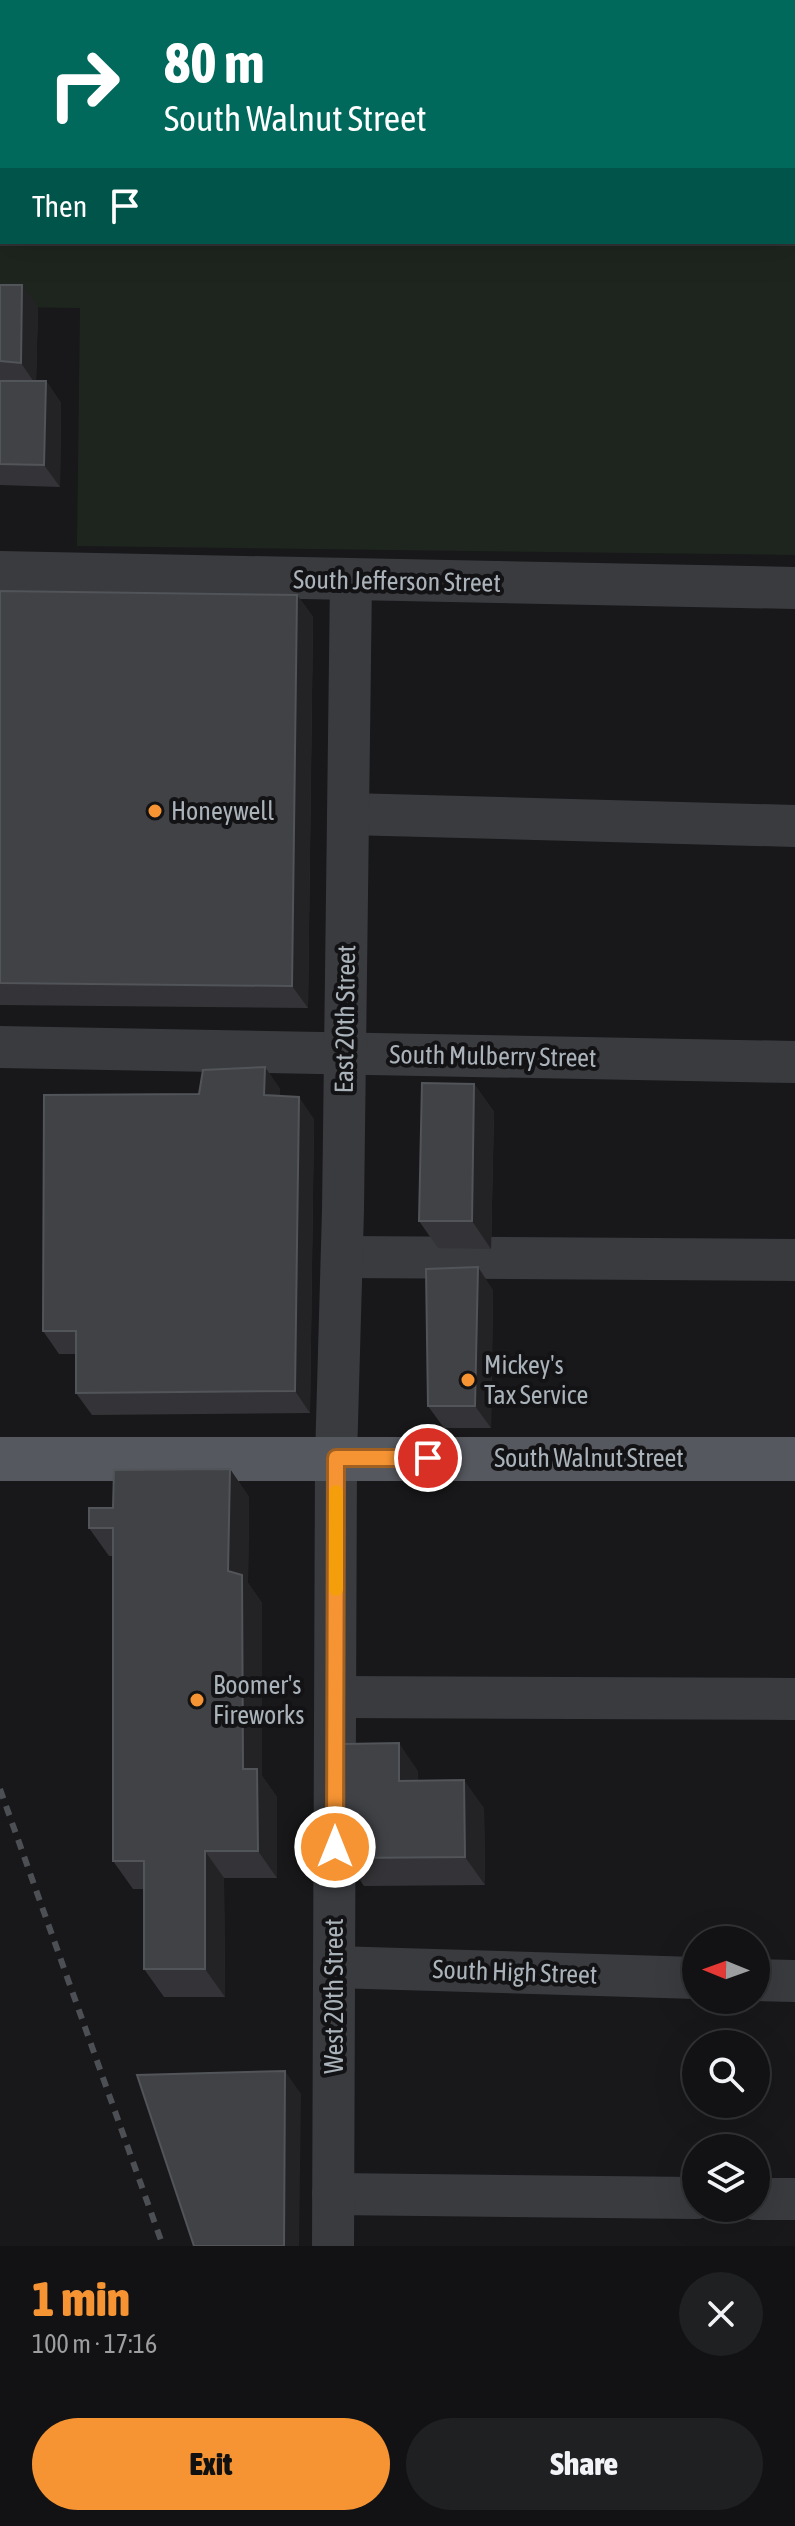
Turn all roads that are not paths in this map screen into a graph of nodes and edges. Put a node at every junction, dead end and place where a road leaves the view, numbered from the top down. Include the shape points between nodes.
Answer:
1 (0, 572) edge
2 (351, 580) junction
3 (795, 588) edge
4 (348, 814) junction
5 (795, 826) edge
6 (0, 1047) edge
7 (344, 1053) junction
8 (795, 1062) edge
9 (342, 1257) junction
10 (795, 1260) edge
11 (336, 1458) junction
12 (0, 1459) edge
13 (795, 1459) edge
14 (336, 1697) junction
15 (795, 1699) edge
16 (334, 1967) junction
17 (682, 1978) edge
18 (770, 1980) edge
19 (795, 1981) edge
20 (333, 2194) junction
21 (682, 2198) edge
22 (770, 2199) edge
23 (795, 2199) edge
24 (333, 2246) edge

1 - 2 street, South Jefferson Street
2 - 3 street, South Jefferson Street
2 - 4 street, East 20th Street
4 - 5 street
4 - 7 street, East 20th Street
6 - 7 street, South Mulberry Street
7 - 8 street, South Mulberry Street
7 - 9 street, East 20th Street
9 - 10 street
9 - 11 street, East 20th Street
11 - 12 main road, South Walnut Street
11 - 13 main road, South Walnut Street
11 - 14 street, West 20th Street
14 - 15 street
14 - 16 street, West 20th Street
16 - 17 street, South High Street
16 - 20 street, West 20th Street
18 - 19 street
20 - 21 street
20 - 24 street, West 20th Street
22 - 23 street

